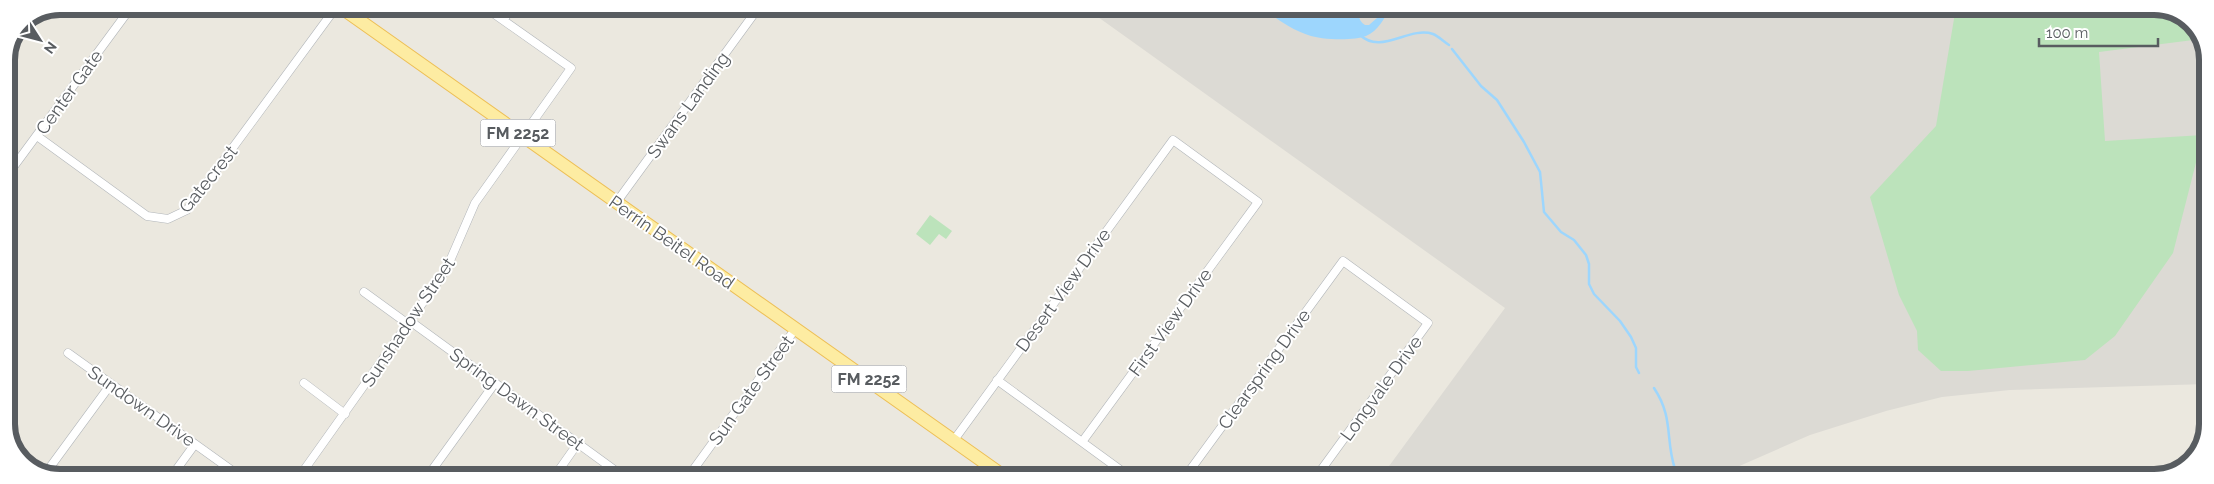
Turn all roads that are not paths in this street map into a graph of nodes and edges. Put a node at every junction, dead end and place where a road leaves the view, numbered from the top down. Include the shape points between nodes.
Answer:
1 (125, 15) edge
2 (331, 15) edge
3 (351, 15) edge
4 (496, 15) edge
5 (507, 15) edge
6 (753, 15) edge
7 (503, 20) junction
8 (37, 136) junction
9 (523, 136) junction
10 (15, 165) edge
11 (1258, 202) joint
12 (616, 203) junction
13 (364, 292) dead end
14 (409, 323) junction
15 (1428, 323) joint
16 (796, 328) junction
17 (68, 353) dead end
18 (997, 380) junction
19 (304, 383) dead end
20 (496, 383) junction
21 (111, 384) junction
22 (345, 414) junction
23 (954, 440) junction
24 (1082, 442) junction
25 (578, 443) junction
26 (195, 444) junction
27 (50, 468) edge
28 (177, 469) edge
29 (229, 469) edge
30 (305, 469) edge
31 (433, 469) edge
32 (560, 469) edge
33 (613, 469) edge
34 (694, 469) edge
35 (994, 469) edge
36 (1119, 469) edge
37 (1191, 469) edge
38 (1322, 469) edge

1 - 8 street, Center Gate
2 - 8 street, Gatecrest via 187,210 177,216 158,219 147,216
3 - 9 main road, Perrin Beitel Road / FM 2252
4 - 7 street
5 - 7 street
6 - 12 street, Swans Landing
7 - 9 street, Sunshadow Street via 571,68
8 - 10 street, Center Gate
9 - 12 main road, Perrin Beitel Road / FM 2252
9 - 14 street, Sunshadow Street via 475,203 446,270
11 - 18 street, Desert View Drive via 1173,140
11 - 24 street, First View Drive
12 - 16 main road, Perrin Beitel Road / FM 2252
13 - 14 street, Spring Dawn Street
14 - 20 street, Spring Dawn Street
14 - 22 street, Sunshadow Street
15 - 37 street, Clearspring Drive via 1343,261
15 - 38 street, Longvale Drive
16 - 23 main road, Perrin Beitel Road / FM 2252
16 - 34 street, Sun Gate Street
17 - 21 street, Sundown Drive
18 - 23 street, Desert View Drive
18 - 24 street
19 - 22 street
20 - 25 street, Spring Dawn Street
20 - 31 street
21 - 26 street, Sundown Drive
21 - 27 street
22 - 30 street, Sunshadow Street
23 - 35 main road, Perrin Beitel Road / FM 2252
24 - 36 street
25 - 32 street
25 - 33 street, Spring Dawn Street
26 - 28 street
26 - 29 street, Sundown Drive

